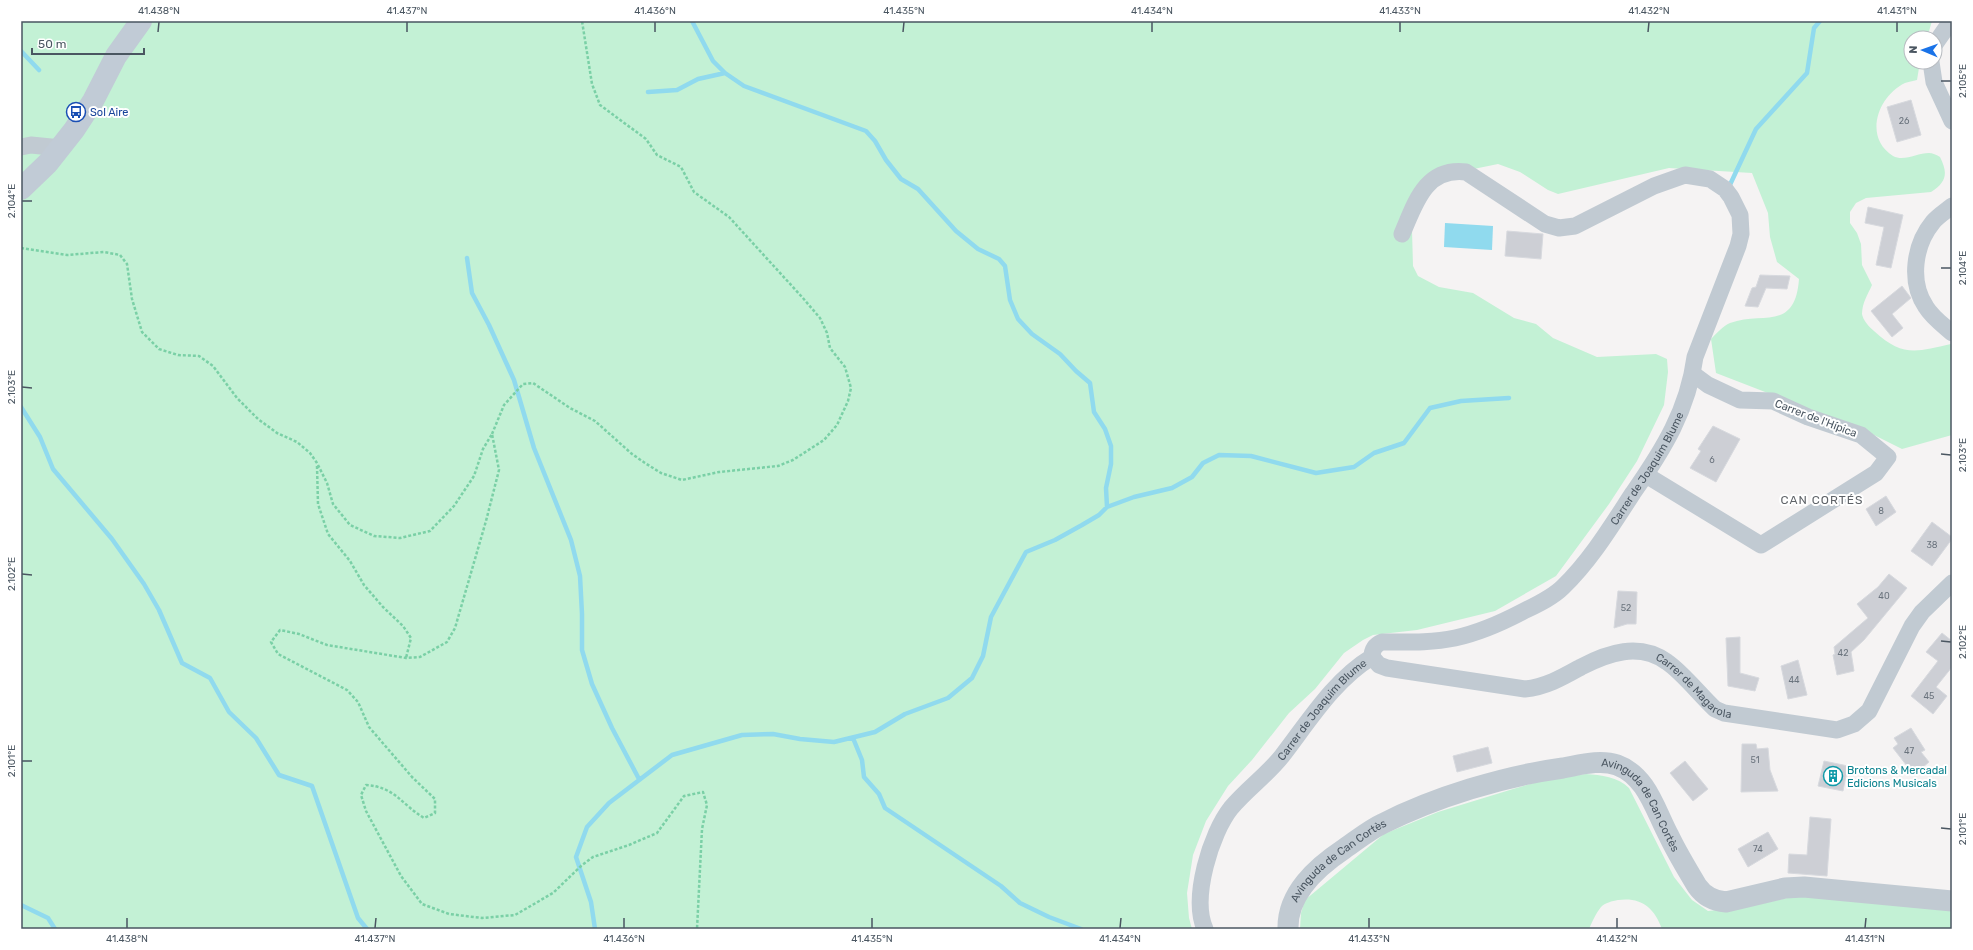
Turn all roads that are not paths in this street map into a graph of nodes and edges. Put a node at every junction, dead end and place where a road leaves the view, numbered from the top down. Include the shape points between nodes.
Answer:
1 (141, 21) edge
2 (1951, 21) edge
3 (1943, 32) edge
4 (1932, 70) edge
5 (1952, 121) edge
6 (21, 147) edge
7 (61, 148) junction
8 (21, 189) edge
9 (1952, 206) edge
10 (1402, 234) dead end
11 (1952, 333) edge
12 (1693, 374) junction
13 (1646, 475) junction
14 (1952, 583) edge
15 (1372, 657) junction
16 (1952, 901) edge
17 (1205, 929) edge
18 (1288, 929) edge

1 - 7 main road via 116,56 93,101
2 - 3 street
4 - 5 street via 1934,82
6 - 7 street via 31,145
7 - 8 main road
9 - 11 street via 1925,233 1917,254 1916,265 1918,287 1925,306 1935,319
10 - 12 street, Carrer de Joaquim Blume via 1422,190 1437,177 1454,171 1466,172 1545,224 1559,228 1575,226 1654,186 1685,174 1710,179 1732,197 1740,214 1741,234 1695,357
12 - 13 street, Carrer de Joaquim Blume via 1682,411
12 - 13 street, Carrer de l'Hípica via 1708,385 1740,400 1773,401 1808,417 1861,435 1888,457 1876,473 1761,544
13 - 15 street, Carrer de Joaquim Blume via 1585,563 1553,595 1505,621 1455,638 1437,641 1382,642 1374,648
14 - 15 street, Carrer de Magarola via 1922,612 1912,626 1870,710 1854,724 1837,730 1724,713 1715,709 1668,662 1646,653 1627,651 1609,654 1544,686 1525,689 1388,668 1379,665
15 - 17 street, Carrer de Joaquim Blume via 1348,674 1280,759 1238,800 1222,822 1208,856 1204,875 1200,909
16 - 18 street, Avinguda de Can Cortès via 1804,887 1785,888 1726,902 1717,901 1702,893 1697,886 1668,836 1645,788 1630,772 1616,765 1601,762 1531,772 1472,789 1380,824 1322,864 1308,879 1293,902

